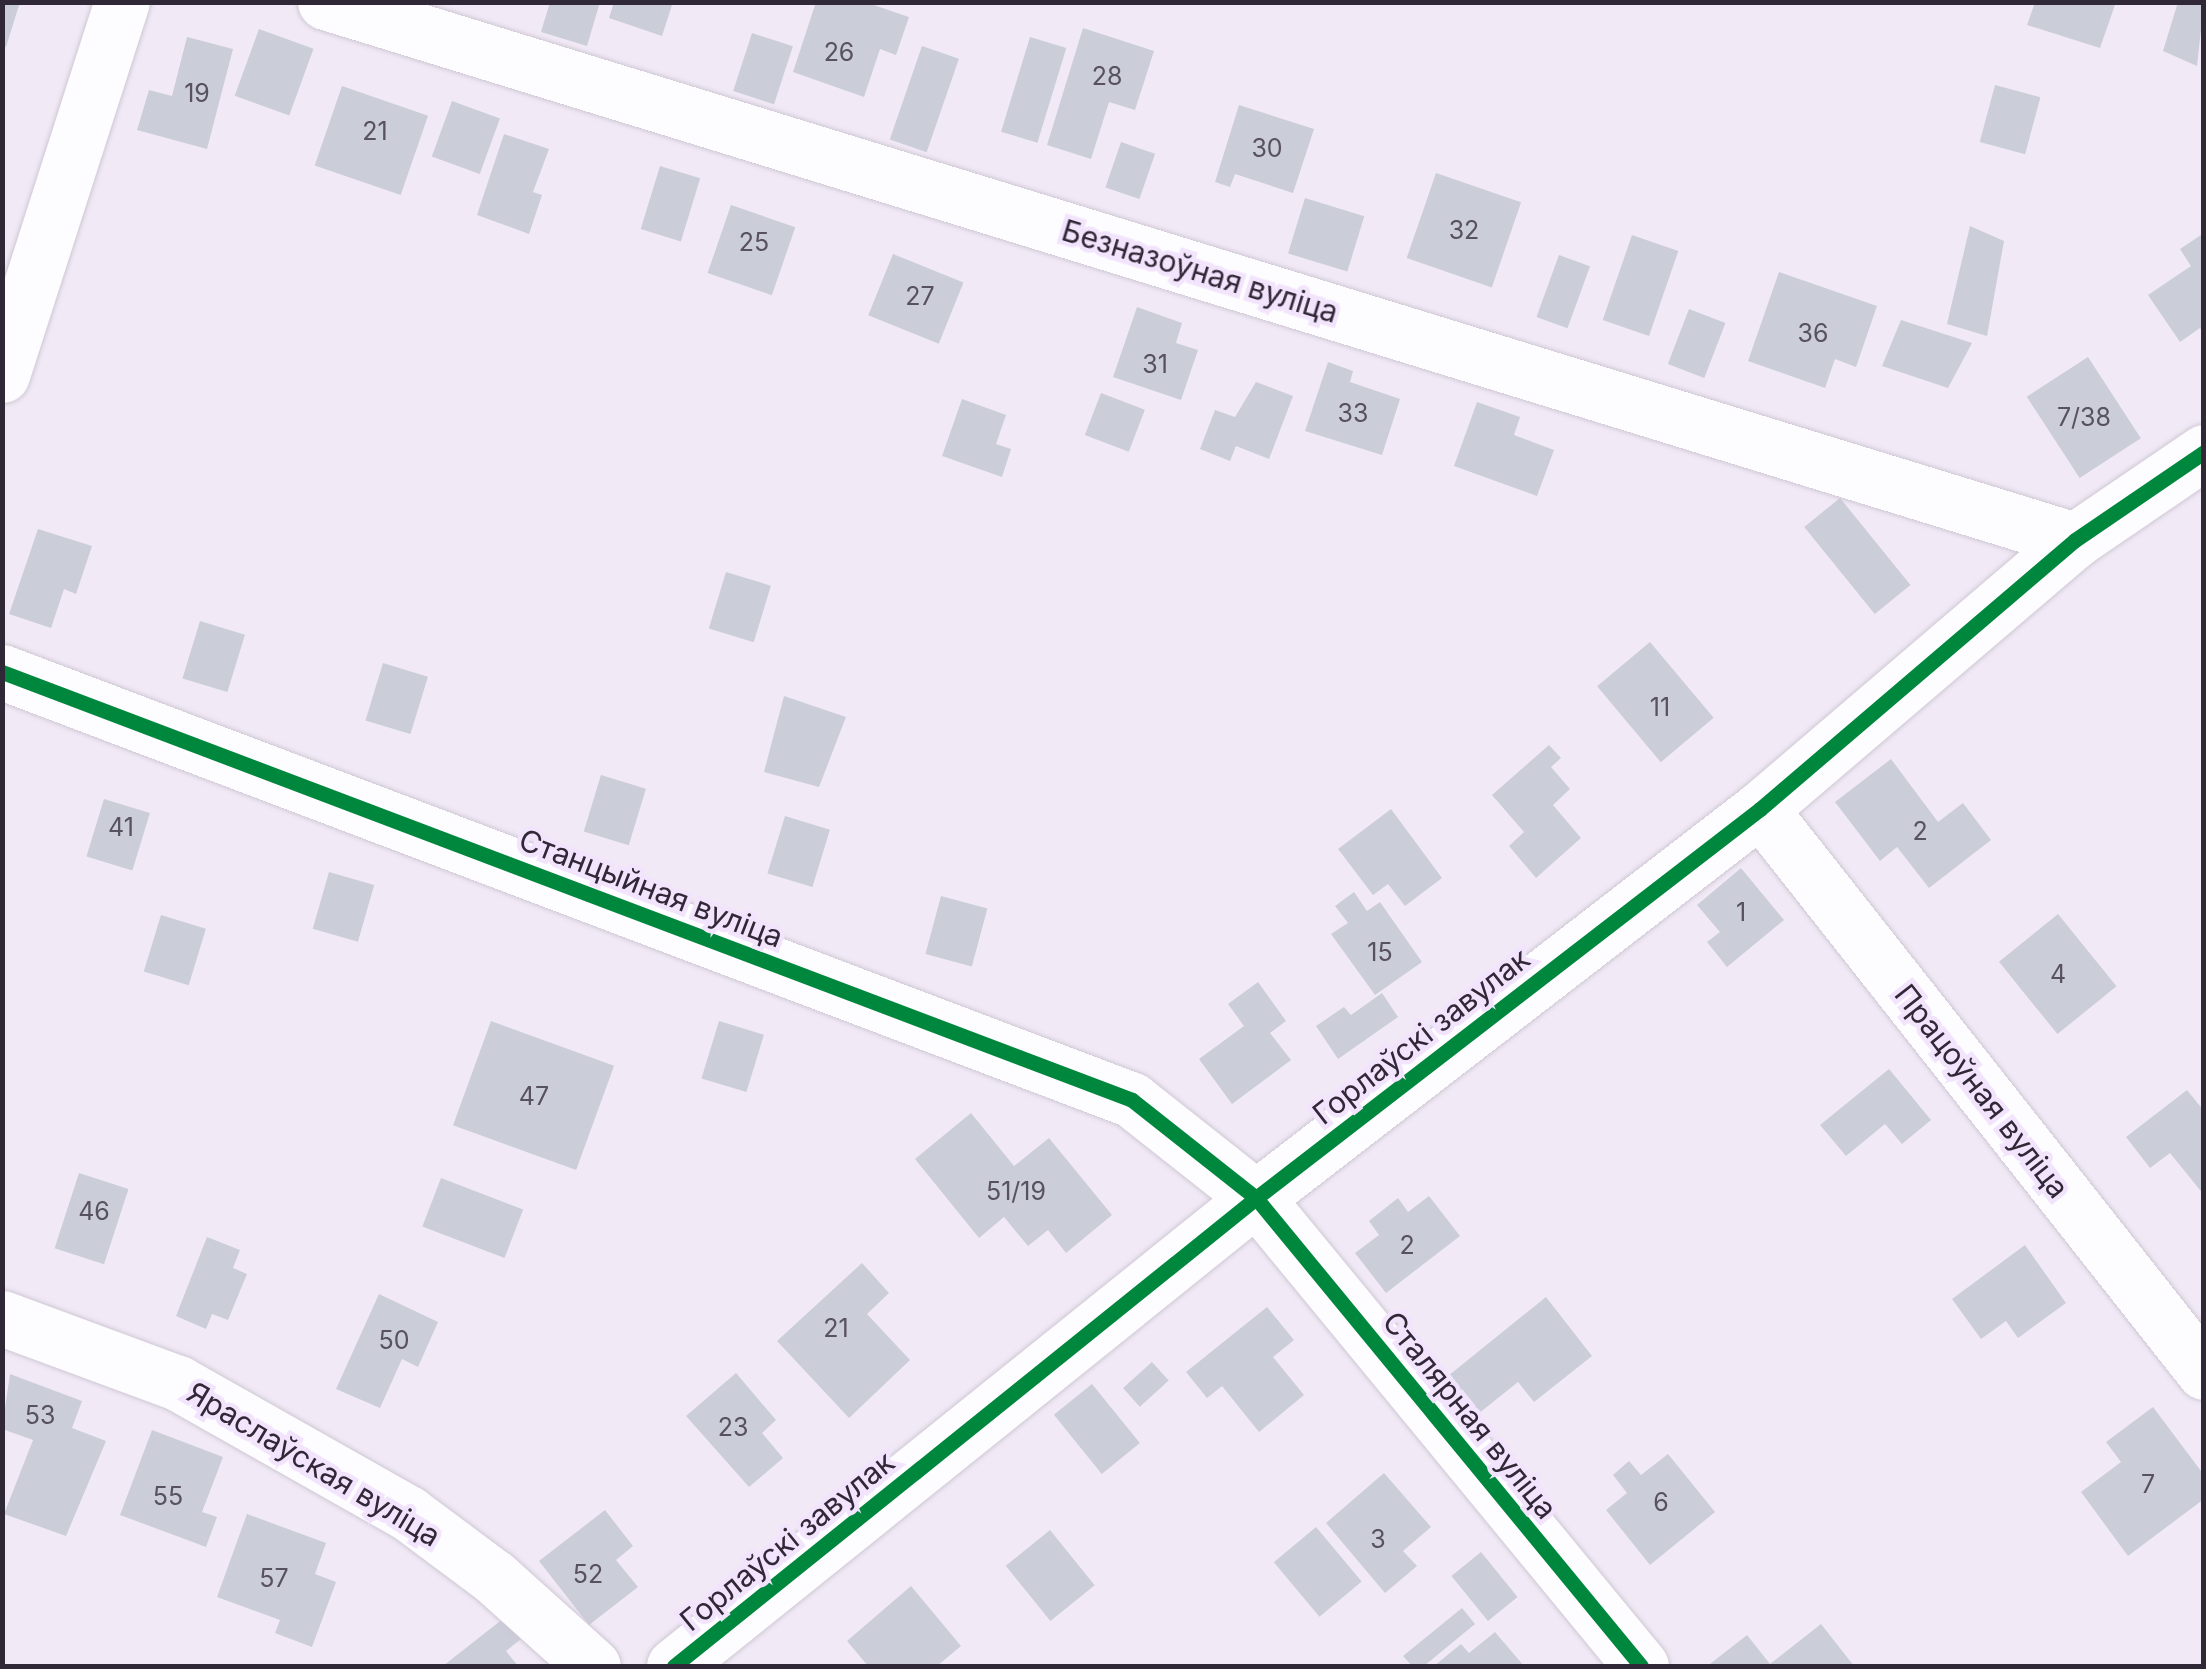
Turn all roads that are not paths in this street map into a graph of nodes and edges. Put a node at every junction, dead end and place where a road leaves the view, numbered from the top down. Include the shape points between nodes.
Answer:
1 (122, 2) edge
2 (326, 2) edge
3 (2, 375) edge
4 (2204, 452) edge
5 (2076, 540) junction
6 (2, 672) edge
7 (1760, 809) junction
8 (1256, 1198) junction
9 (2, 1318) edge
10 (2204, 1372) edge
11 (706, 1657) edge
12 (593, 1666) edge
13 (1642, 1666) edge

1 - 3 street
2 - 5 street, Безназоўная вуліца
4 - 5 street, Горлаўскі завулак
5 - 7 street, Горлаўскі завулак
6 - 8 street, Станцыйная вуліца via 1132,1100
7 - 8 street, Горлаўскі завулак
7 - 10 street, Працоўная вуліца
8 - 11 street, Горлаўскі завулак
8 - 13 street, Сталярная вуліца
9 - 12 street, Яраслаўская вуліца via 178,1383 408,1514 494,1577

